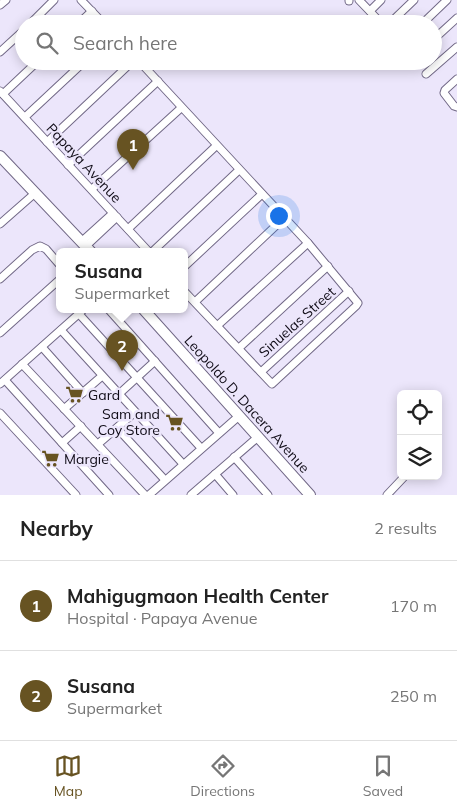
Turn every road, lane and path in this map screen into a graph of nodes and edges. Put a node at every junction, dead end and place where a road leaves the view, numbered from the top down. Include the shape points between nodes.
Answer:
1 (6, 0) edge
2 (54, 0) edge
3 (81, 0) edge
4 (359, 0) edge
5 (381, 0) edge
6 (414, 0) edge
7 (447, 0) edge
8 (0, 6) edge
9 (92, 11) junction
10 (370, 11) junction
11 (39, 15) edge
12 (88, 15) edge
13 (96, 15) edge
14 (374, 15) edge
15 (398, 15) edge
16 (431, 15) edge
17 (457, 18) edge
18 (442, 32) edge
19 (15, 38) edge
20 (457, 47) edge
21 (0, 52) edge
22 (442, 60) edge
23 (28, 70) edge
24 (76, 70) edge
25 (123, 70) edge
26 (148, 70) edge
27 (431, 70) edge
28 (426, 74) dead end
29 (457, 79) edge
30 (158, 81) junction
31 (2, 92) edge
32 (457, 107) edge
33 (181, 108) junction
34 (25, 118) junction
35 (47, 142) junction
36 (216, 146) junction
37 (2, 163) edge
38 (68, 165) junction
39 (239, 170) junction
40 (92, 189) junction
41 (34, 194) junction
42 (262, 194) junction
43 (115, 215) junction
44 (284, 218) junction
45 (0, 224) edge
46 (128, 229) junction
47 (308, 243) junction
48 (86, 247) edge
49 (146, 248) edge
50 (154, 248) edge
51 (56, 260) edge
52 (188, 262) edge
53 (328, 266) junction
54 (0, 279) edge
55 (56, 284) edge
56 (349, 291) junction
57 (188, 295) edge
58 (195, 302) junction
59 (80, 313) edge
60 (82, 313) edge
61 (112, 313) edge
62 (147, 313) edge
63 (217, 326) junction
64 (61, 330) junction
65 (0, 333) edge
66 (42, 347) junction
67 (239, 348) junction
68 (155, 361) junction
69 (22, 364) junction
70 (261, 372) junction
71 (102, 376) junction
72 (136, 378) junction
73 (2, 382) edge
74 (83, 393) junction
75 (119, 394) junction
76 (64, 409) junction
77 (135, 412) junction
78 (0, 413) edge
79 (239, 416) junction
80 (81, 426) junction
81 (117, 428) junction
82 (219, 433) junction
83 (258, 437) junction
84 (62, 443) junction
85 (98, 444) junction
86 (202, 448) junction
87 (234, 457) junction
88 (183, 464) junction
89 (215, 474) junction
90 (165, 480) junction
91 (401, 480) edge
92 (196, 493) edge
93 (76, 495) edge
94 (109, 495) edge
95 (147, 495) edge
96 (233, 495) edge
97 (268, 495) edge
98 (310, 495) edge
99 (387, 495) edge

1 - 8 street
2 - 11 street
3 - 9 street
4 - 10 street
5 - 10 street
6 - 15 street
7 - 16 street
9 - 12 street
9 - 13 street
10 - 14 street
17 - 18 street
19 - 21 street
20 - 22 street
23 - 31 street
24 - 34 street
25 - 35 street
26 - 30 street
27 - 28 street
29 - 32 street via 444,94
30 - 33 street
30 - 38 street
31 - 34 street, Papaya Avenue
33 - 36 street
33 - 40 street
34 - 35 street, Papaya Avenue
35 - 38 street, Papaya Avenue
36 - 39 street
36 - 46 street
37 - 41 main road
38 - 40 street, Papaya Avenue
39 - 42 street
39 - 50 street
40 - 43 street, Papaya Avenue
41 - 45 street
41 - 48 main road
42 - 44 street
42 - 52 street
43 - 46 street, Papaya Avenue
43 - 48 street
44 - 47 street
44 - 58 street
46 - 49 street, Papaya Avenue
47 - 53 street
47 - 63 street
51 - 54 street via 40,246
53 - 56 street
53 - 67 street
55 - 65 street
56 - 70 street, Sinuelas Street
56 - 70 street via 358,302 356,306 272,384
57 - 58 street
58 - 63 street
59 - 64 street
60 - 72 street
61 - 68 street
62 - 79 main road, Leopoldo D. Dacera Avenue
63 - 67 street
64 - 66 street
64 - 71 street
66 - 69 street
66 - 74 street
67 - 70 street
68 - 72 street
68 - 82 street
69 - 73 street
69 - 76 street
71 - 74 street
71 - 75 street
72 - 75 street
72 - 86 street
73 - 84 street
74 - 76 street
75 - 77 street
76 - 80 street
77 - 81 street
77 - 88 street
78 - 93 street
79 - 82 street
79 - 83 main road, Leopoldo D. Dacera Avenue
80 - 84 street
80 - 85 street
81 - 85 street
81 - 90 street
82 - 86 street
83 - 87 street
83 - 98 main road, Leopoldo D. Dacera Avenue
84 - 94 street
85 - 95 street
86 - 88 street
87 - 89 street
87 - 97 street
88 - 90 street
89 - 92 street
89 - 96 street
90 - 95 street
91 - 99 street

